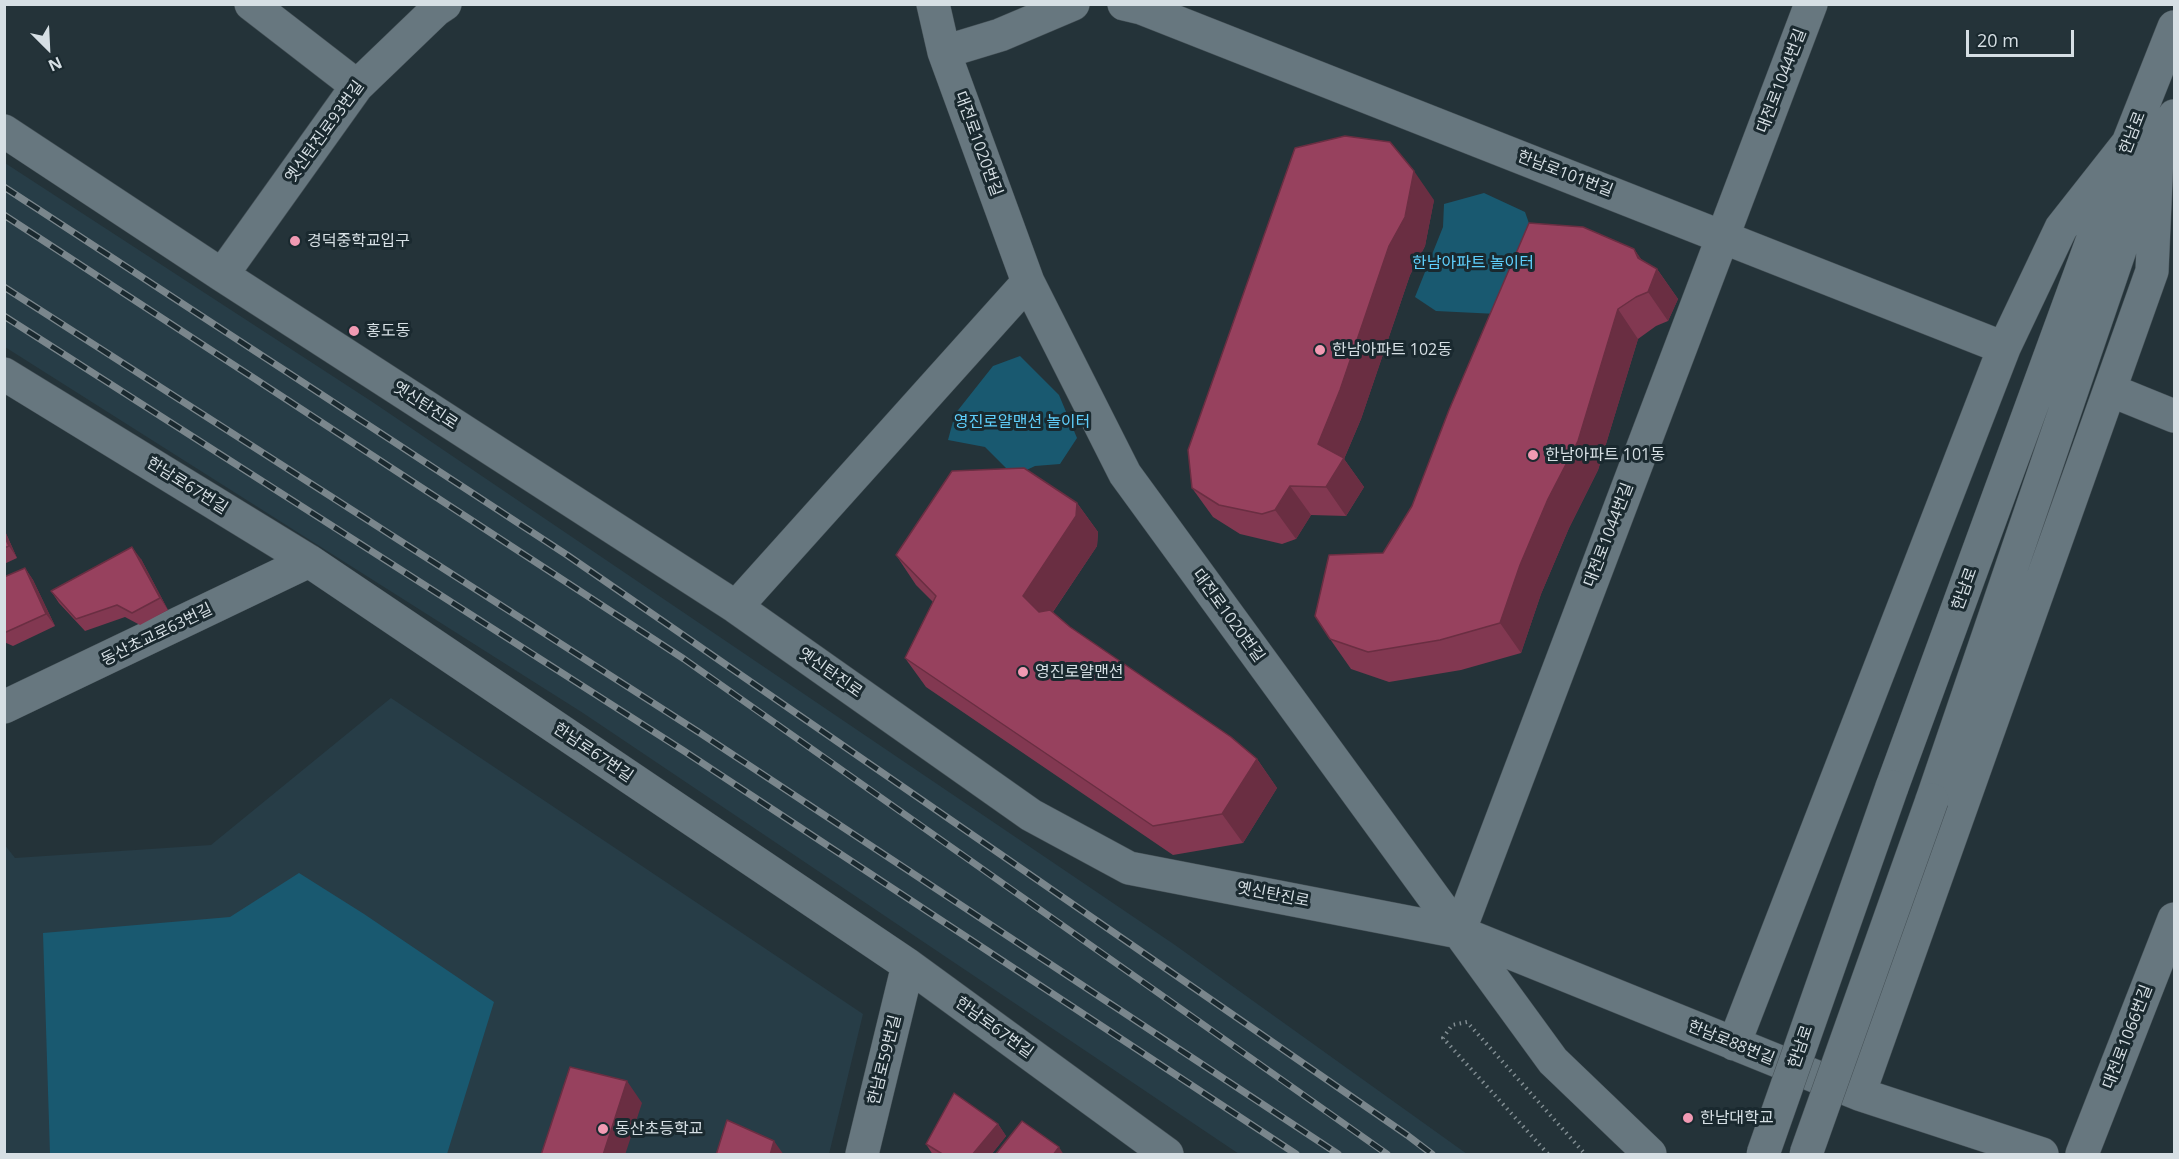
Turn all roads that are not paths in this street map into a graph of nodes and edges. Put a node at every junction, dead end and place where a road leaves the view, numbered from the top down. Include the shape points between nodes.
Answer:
1 (251, 4) edge
2 (445, 4) edge
3 (933, 4) edge
4 (1073, 4) edge
5 (1124, 4) edge
6 (1811, 4) edge
7 (2175, 27) edge
8 (944, 52) junction
9 (357, 86) junction
10 (2175, 116) edge
11 (4, 131) edge
12 (2128, 143) junction
13 (2157, 157) junction
14 (1723, 237) junction
15 (222, 275) junction
16 (1028, 282) junction
17 (2004, 348) junction
18 (7, 378) edge
19 (2110, 390) junction
20 (2175, 416) edge
21 (309, 561) junction
22 (736, 607) junction
23 (4, 707) edge
24 (2175, 919) edge
25 (1459, 932) junction
26 (908, 965) junction
27 (1734, 1044) junction
28 (1859, 1094) junction
29 (862, 1155) edge
30 (1167, 1155) edge
31 (1650, 1155) edge
32 (1763, 1155) edge
33 (1806, 1155) edge
34 (2042, 1155) edge
35 (2082, 1155) edge

1 - 9 street
2 - 9 street, 옛신탄진로93번길
3 - 8 street, 대전로1020번길
4 - 8 street via 1000,35
5 - 14 street, 한남로101번길
6 - 14 street, 대전로1044번길
7 - 12 street, 한남로
8 - 16 street, 대전로1020번길
9 - 15 street, 옛신탄진로93번길
10 - 13 street, 한남로
11 - 15 street, 옛신탄진로
12 - 17 street via 2061,228
12 - 32 street, 한남로, bridge via 1892,787
13 - 19 street via 2152,271
13 - 33 street, 한남로, bridge via 2121,247
14 - 17 street, 한남로101번길
14 - 25 street, 대전로1044번길
15 - 22 street, 옛신탄진로
16 - 22 street
16 - 25 street, 대전로1020번길 via 1125,474
17 - 27 street
18 - 21 street, 한남로67번길
19 - 20 street
19 - 28 street
21 - 23 street, 동산초교로63번길
21 - 26 street, 한남로67번길
22 - 25 street, 옛신탄진로 via 1031,815 1128,868
24 - 35 street, 대전로1066번길
25 - 27 street, 한남로88번길
25 - 31 street via 1554,1061
26 - 29 street, 한남로59번길
26 - 30 street, 한남로67번길
27 - 28 street, 한남로88번길
28 - 34 street, 한남로88번길

